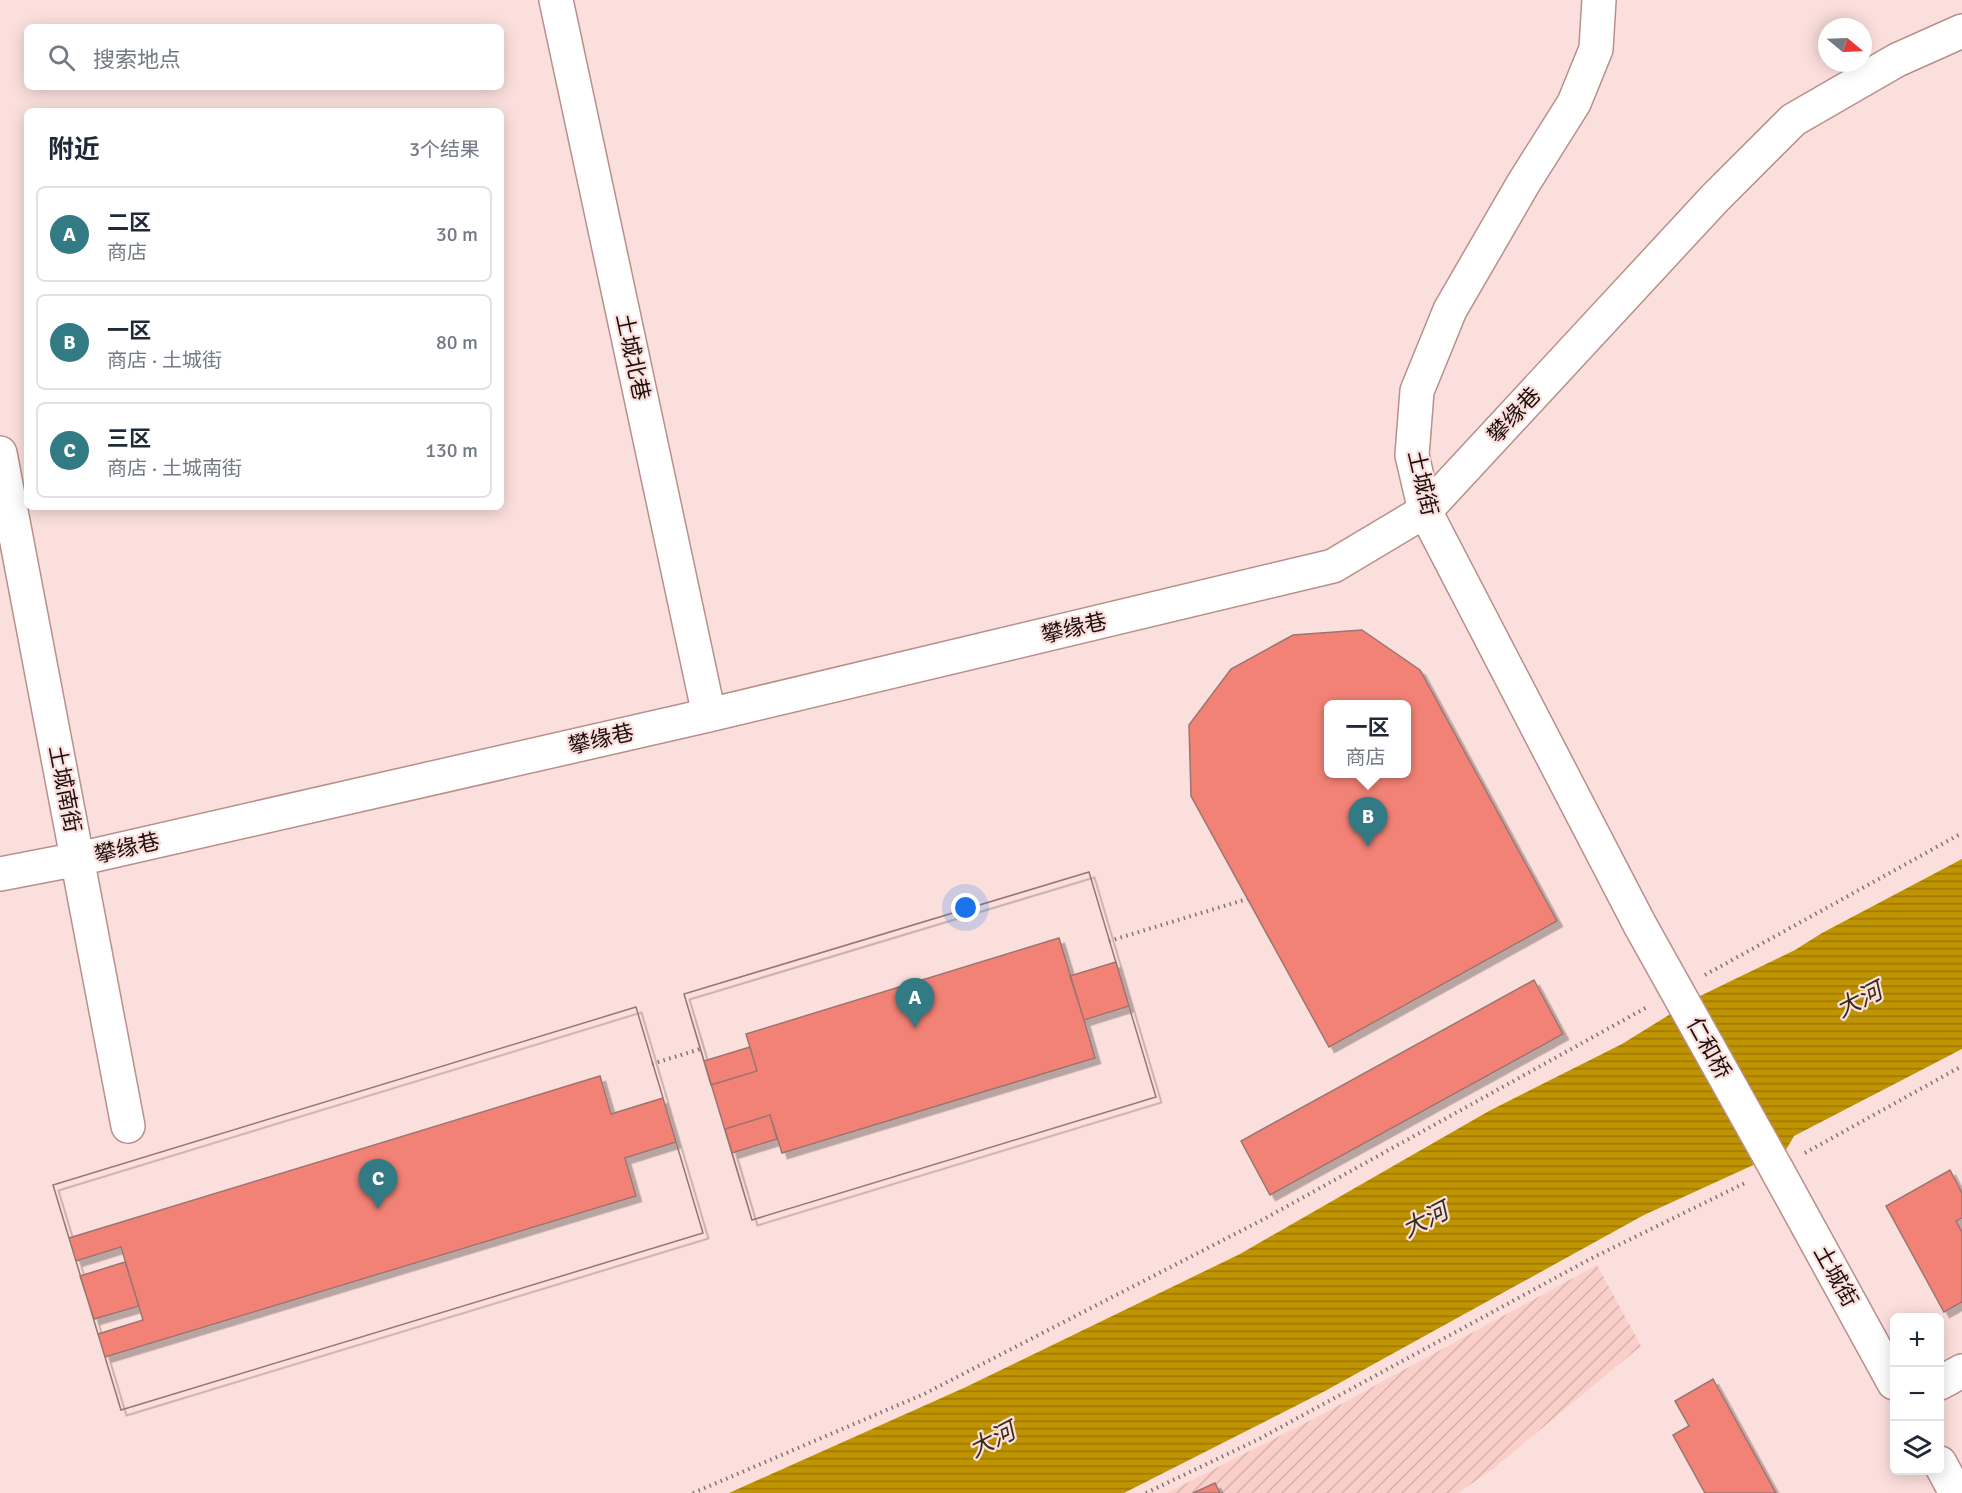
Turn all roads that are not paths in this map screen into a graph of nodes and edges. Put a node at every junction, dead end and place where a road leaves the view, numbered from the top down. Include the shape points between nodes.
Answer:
1 (556, 0) edge
2 (1599, 0) edge
3 (1962, 31) edge
4 (0, 453) edge
5 (1425, 511) junction
6 (709, 715) junction
7 (78, 859) junction
8 (0, 874) edge
9 (1640, 925) joint
10 (128, 1126) dead end
11 (1778, 1167) joint
12 (1962, 1371) edge
13 (1890, 1376) edge
14 (1944, 1381) edge
15 (1944, 1470) edge
16 (1956, 1493) edge

1 - 6 street, 土城北巷
2 - 5 street, 土城街 via 1596,49 1574,104 1450,310 1417,391 1412,454
3 - 5 street, 攀缘巷 via 1897,60 1793,120 1707,206
4 - 7 street, 土城南街
5 - 6 street, 攀缘巷 via 1333,566
5 - 9 street, 土城街
6 - 7 street, 攀缘巷
7 - 8 street, 攀缘巷
7 - 10 street, 土城南街
9 - 11 street, 仁和桥, bridge
11 - 13 street, 土城街
12 - 14 street
15 - 16 street

